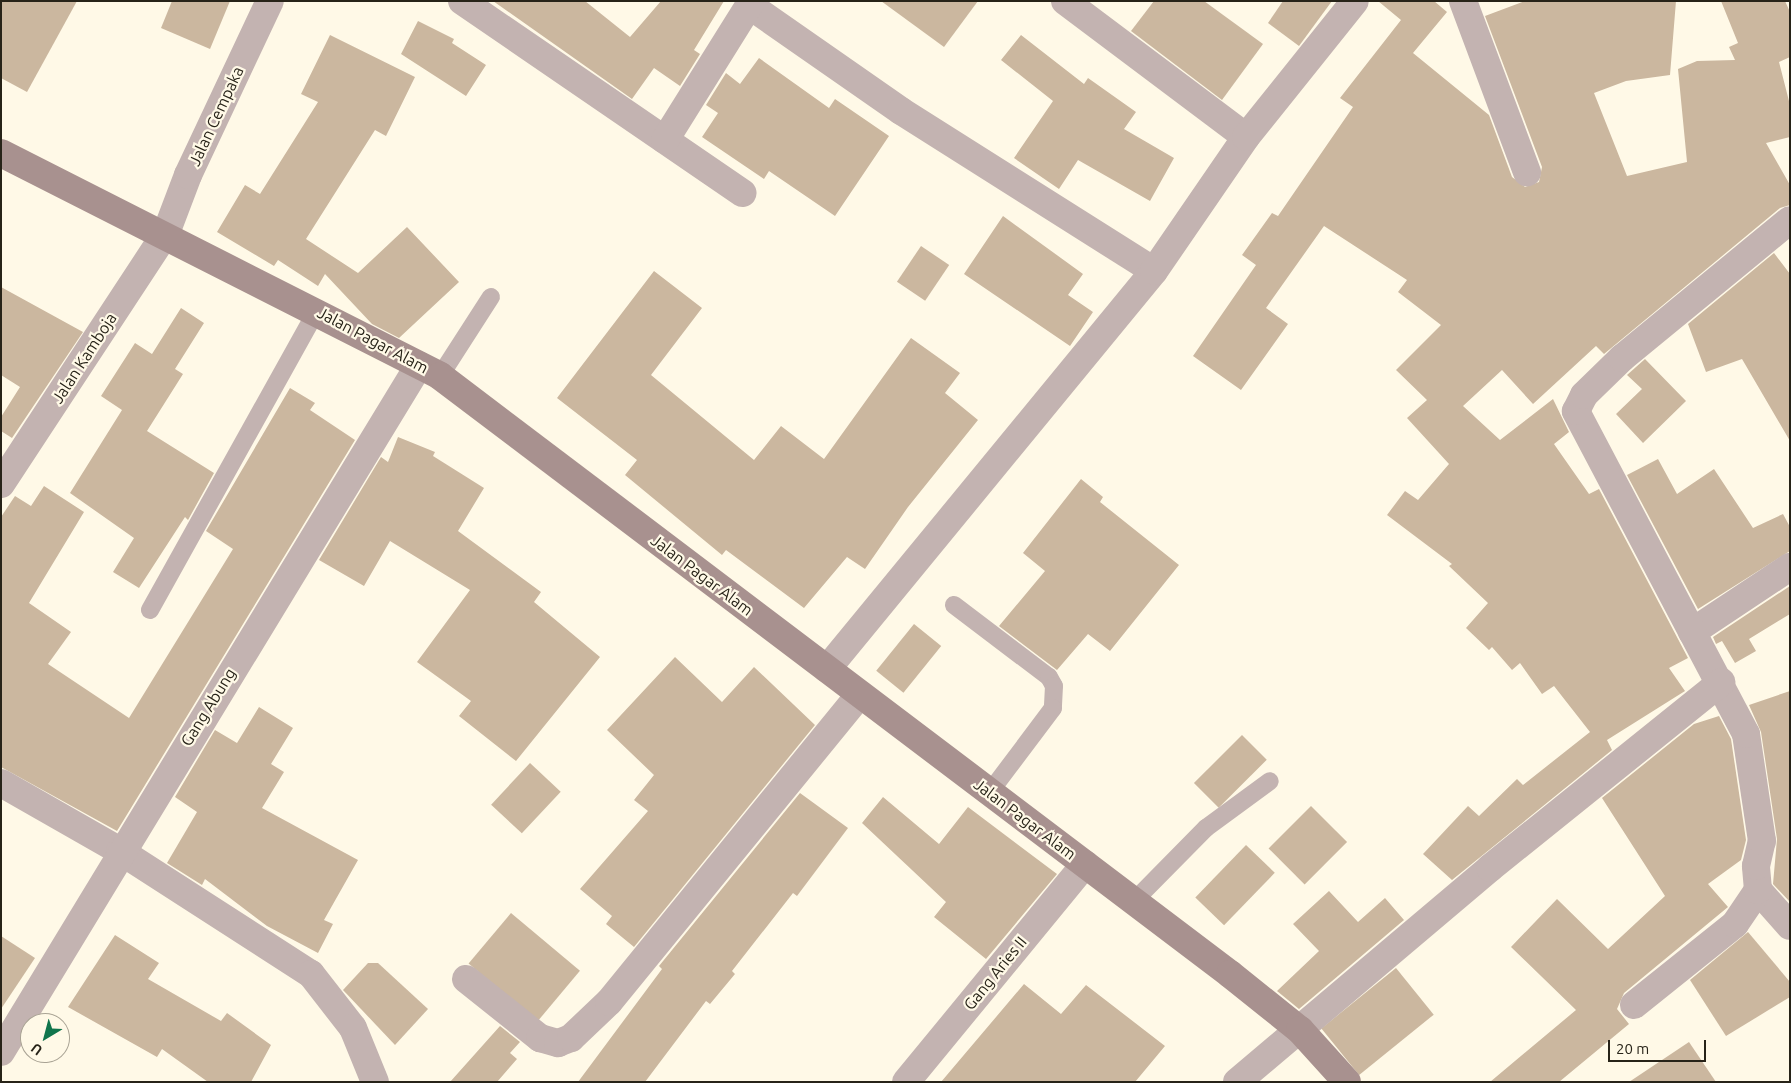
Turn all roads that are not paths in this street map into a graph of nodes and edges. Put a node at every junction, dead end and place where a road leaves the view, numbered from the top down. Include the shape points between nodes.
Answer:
1 (270, 1) edge
2 (462, 1) edge
3 (1065, 1) edge
4 (1355, 1) edge
5 (1463, 1) edge
6 (751, 3) edge
7 (1246, 137) junction
8 (665, 140) junction
9 (1, 153) edge
10 (1527, 172) dead end
11 (742, 193) dead end
12 (1790, 220) edge
13 (166, 233) junction
14 (1154, 272) junction
15 (491, 297) dead end
16 (317, 310) junction
17 (429, 371) junction
18 (1, 484) edge
19 (1790, 567) edge
20 (954, 605) dead end
21 (150, 610) dead end
22 (1692, 632) junction
23 (828, 669) junction
24 (1721, 682) junction
25 (860, 694) junction
26 (1270, 781) dead end
27 (1, 783) edge
28 (990, 792) junction
29 (120, 851) junction
30 (1085, 864) junction
31 (1758, 890) junction
32 (1134, 901) junction
33 (1790, 926) edge
34 (466, 979) dead end
35 (1634, 1005) dead end
36 (1300, 1030) junction
37 (1, 1052) edge
38 (375, 1082) edge
39 (906, 1082) edge
40 (1238, 1082) edge
41 (1347, 1082) edge

1 - 13 street, Jalan Cempaka via 188,175
2 - 8 street
3 - 7 street
4 - 7 street
5 - 10 street
6 - 8 street
6 - 14 street via 901,111
7 - 14 street
8 - 11 street
9 - 13 street, Jalan Pagar Alam
12 - 22 street via 1622,358 1584,395 1576,411
13 - 16 street, Jalan Pagar Alam
13 - 18 street, Jalan Kamboja
14 - 23 street
15 - 17 lane
16 - 17 street, Jalan Pagar Alam
16 - 21 lane
17 - 23 street, Jalan Pagar Alam
17 - 29 street, Gang Abung
19 - 22 street
20 - 28 lane via 1049,677 1054,686 1053,708
22 - 24 street
23 - 25 street, Jalan Pagar Alam
24 - 31 street via 1746,734 1762,841 1756,866
24 - 36 street via 1490,868
25 - 28 street, Jalan Pagar Alam
25 - 34 street via 615,995 571,1038 558,1042 540,1038
26 - 32 lane via 1206,828
27 - 29 street
28 - 30 street, Jalan Pagar Alam
29 - 37 street, Gang Abung
29 - 38 street via 311,974 352,1028
30 - 32 street, Jalan Pagar Alam
30 - 39 street, Gang Aries II
31 - 33 street
31 - 35 street via 1718,939
32 - 36 street, Jalan Pagar Alam
36 - 40 street
36 - 41 street, Jalan Pagar Alam

